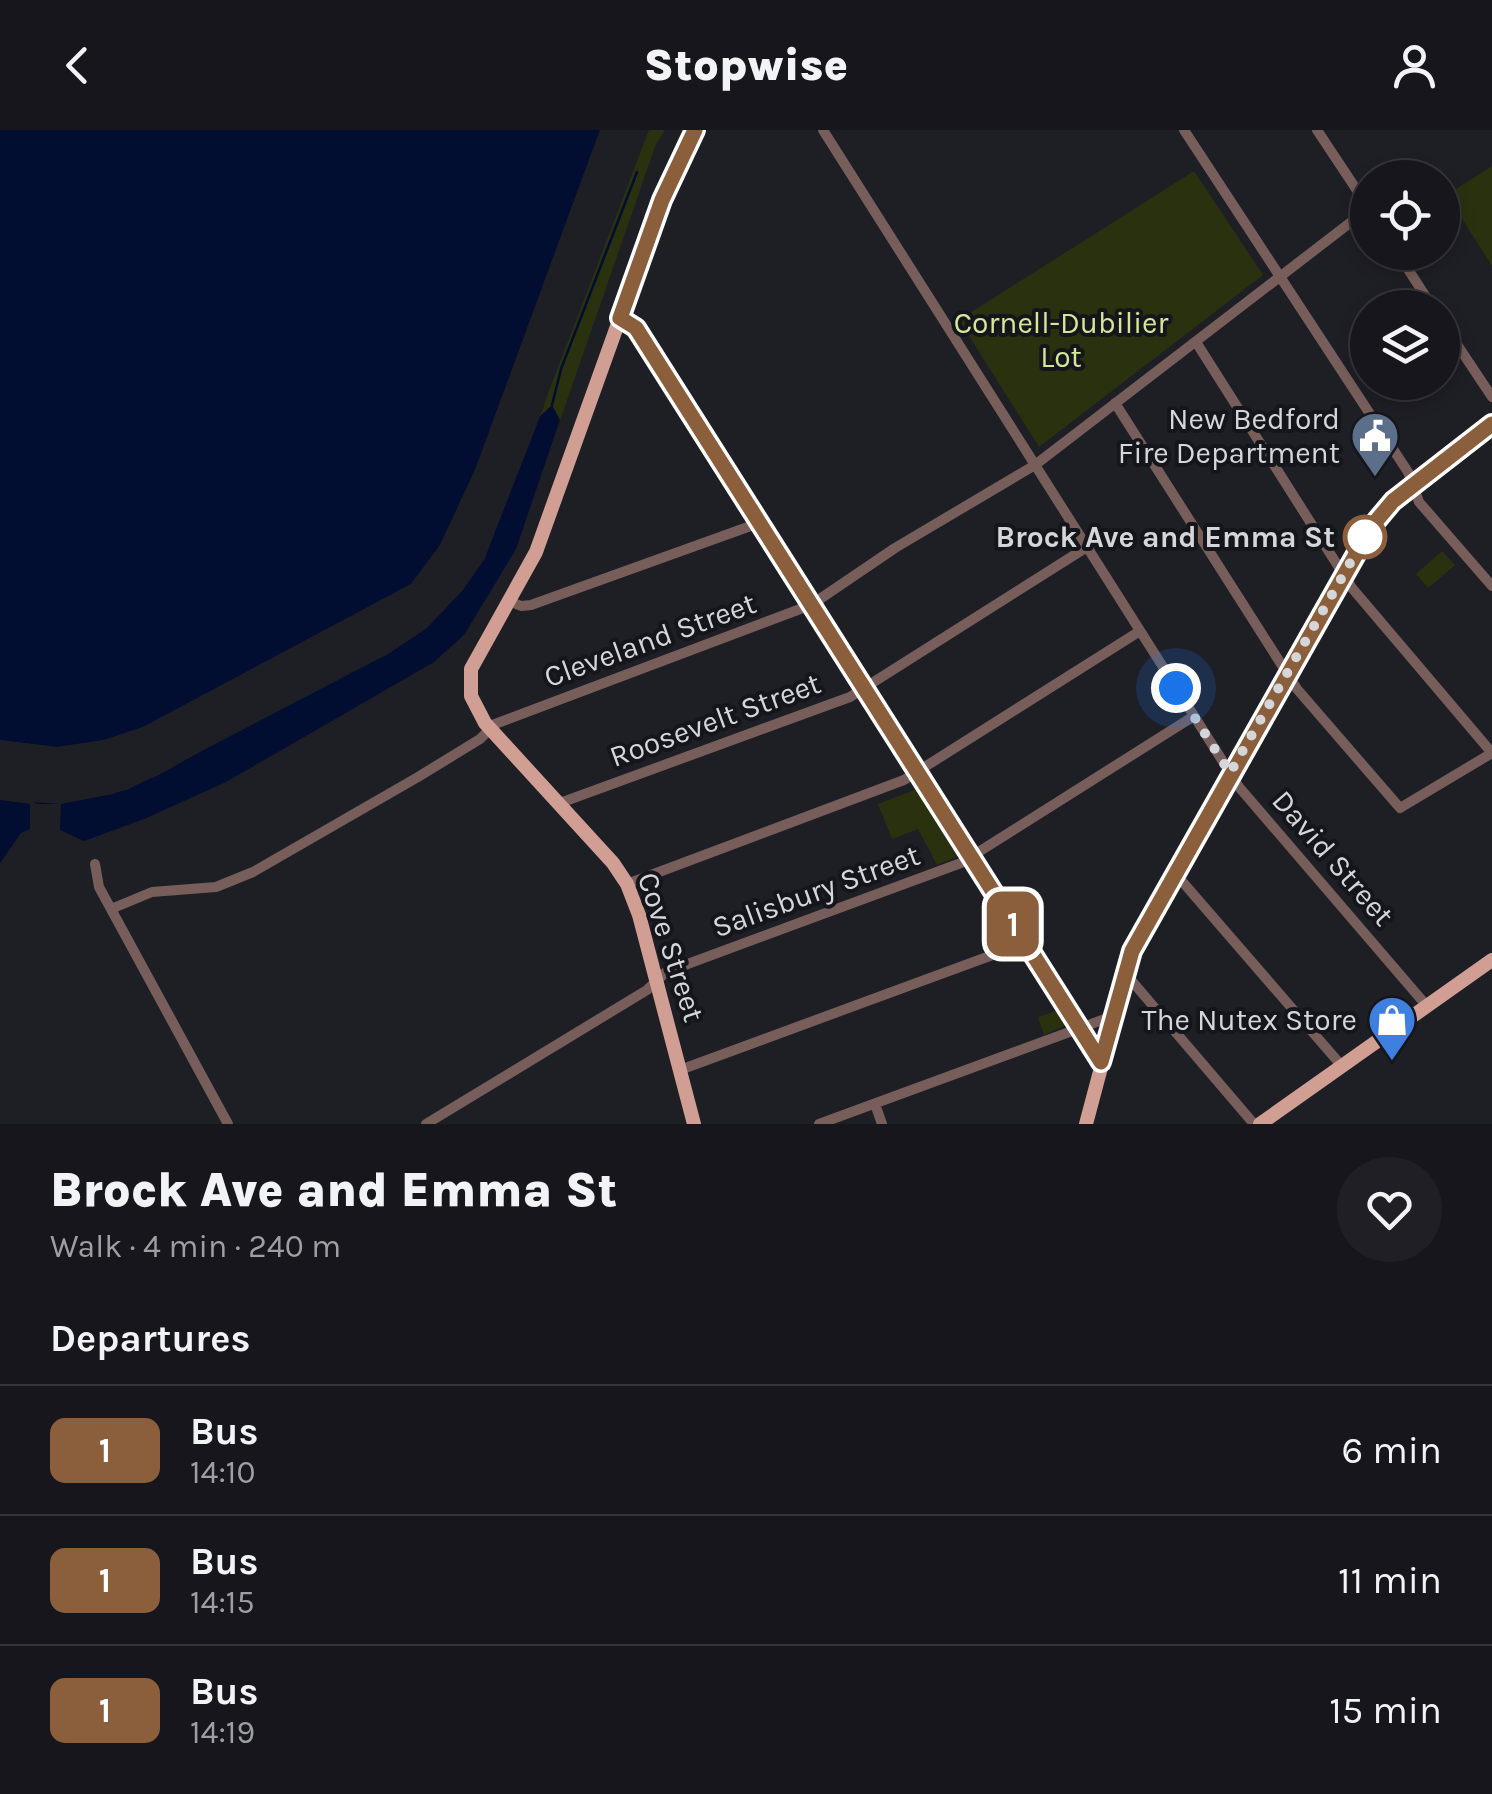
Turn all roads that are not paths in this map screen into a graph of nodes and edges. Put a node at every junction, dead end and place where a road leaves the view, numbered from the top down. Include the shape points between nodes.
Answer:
1 (695, 130) edge
2 (823, 130) edge
3 (1184, 130) edge
4 (1317, 130) edge
5 (1350, 180) edge
6 (1350, 222) edge
7 (1280, 276) junction
8 (620, 318) junction
9 (1196, 342) junction
10 (1460, 349) edge
11 (1492, 397) edge
12 (1115, 404) junction
13 (1492, 425) edge
14 (1036, 465) junction
15 (1412, 486) junction
16 (759, 523) junction
17 (1087, 547) junction
18 (1343, 574) junction
19 (1492, 586) edge
20 (509, 601) junction
21 (811, 606) junction
22 (1140, 632) junction
23 (1287, 673) junction
24 (864, 688) junction
25 (1194, 716) junction
26 (489, 727) junction
27 (1492, 753) edge
28 (917, 773) junction
29 (1230, 773) junction
30 (560, 803) junction
31 (971, 857) junction
32 (95, 864) dead end
33 (1174, 872) junction
34 (627, 884) junction
35 (111, 909) junction
36 (1026, 943) junction
37 (1492, 960) edge
38 (1124, 972) junction
39 (656, 981) junction
40 (1426, 1005) junction
41 (1113, 1016) junction
42 (1079, 1028) junction
43 (1101, 1062) junction
44 (1341, 1065) junction
45 (680, 1070) junction
46 (875, 1104) junction
47 (228, 1124) edge
48 (426, 1124) edge
49 (694, 1124) edge
50 (819, 1124) edge
51 (882, 1124) edge
52 (1086, 1124) edge
53 (1257, 1124) edge

1 - 8 main road
2 - 14 street, David Street
3 - 7 street
4 - 5 street
6 - 7 street, Cleveland Street
7 - 9 street, Cleveland Street
7 - 15 street
8 - 16 street via 636,328
8 - 20 main road via 539,545
9 - 12 street, Cleveland Street
9 - 18 street
10 - 11 street
12 - 14 street, Cleveland Street
12 - 23 street
13 - 15 main road
14 - 17 street, David Street
14 - 21 street, Cleveland Street
15 - 18 main road via 1383,511
15 - 19 street
16 - 20 street via 532,604
16 - 21 street
17 - 22 street, David Street
17 - 24 street, Roosevelt Street
18 - 23 main road
18 - 27 street
20 - 26 main road, Cove Street via 468,678 470,696
21 - 24 street
21 - 26 street, Cleveland Street
22 - 25 street, David Street
22 - 28 street
23 - 27 street via 1400,808
23 - 29 main road
24 - 28 street
24 - 30 street, Roosevelt Street
25 - 29 street, David Street
25 - 31 street, Salisbury Street
26 - 30 main road, Cove Street
26 - 35 street, Cleveland Street via 418,778 253,872 216,887 152,892
28 - 31 street
28 - 34 street
29 - 33 main road
29 - 40 street, David Street
30 - 34 main road, Cove Street
31 - 36 street
31 - 39 street, Salisbury Street
32 - 35 street
33 - 38 main road
33 - 44 street
34 - 39 main road, Cove Street
35 - 47 street
36 - 42 street
36 - 45 street
37 - 40 main road
38 - 41 main road
38 - 53 street
39 - 45 main road, Cove Street
39 - 48 street, Salisbury Street
40 - 44 main road
41 - 42 street
41 - 43 main road
42 - 43 street
42 - 46 street
43 - 52 main road
44 - 53 main road
45 - 49 main road, Cove Street
46 - 50 street
46 - 51 street

